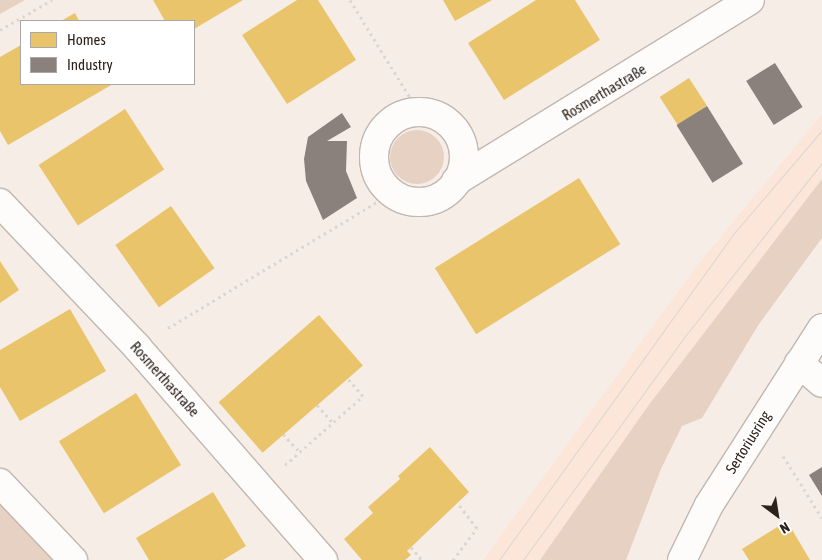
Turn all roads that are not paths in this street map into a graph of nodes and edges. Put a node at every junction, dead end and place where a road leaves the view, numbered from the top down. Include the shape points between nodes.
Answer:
1 (750, 0) edge
2 (456, 181) junction
3 (0, 203) edge
4 (822, 328) edge
5 (800, 363) junction
6 (822, 383) edge
7 (0, 483) edge
8 (73, 560) edge
9 (323, 560) edge
10 (682, 560) edge

1 - 2 street, Rosmerthastraße
2 - 2 street, Rosmerthastraße via 462,168 461,141 445,120 419,112 393,120 376,142 376,170 392,193 419,202 434,199
3 - 9 street, Rosmerthastraße via 137,347
4 - 5 street, Sertoriusring
5 - 6 street
5 - 10 street, Sertoriusring via 709,505
7 - 8 street

